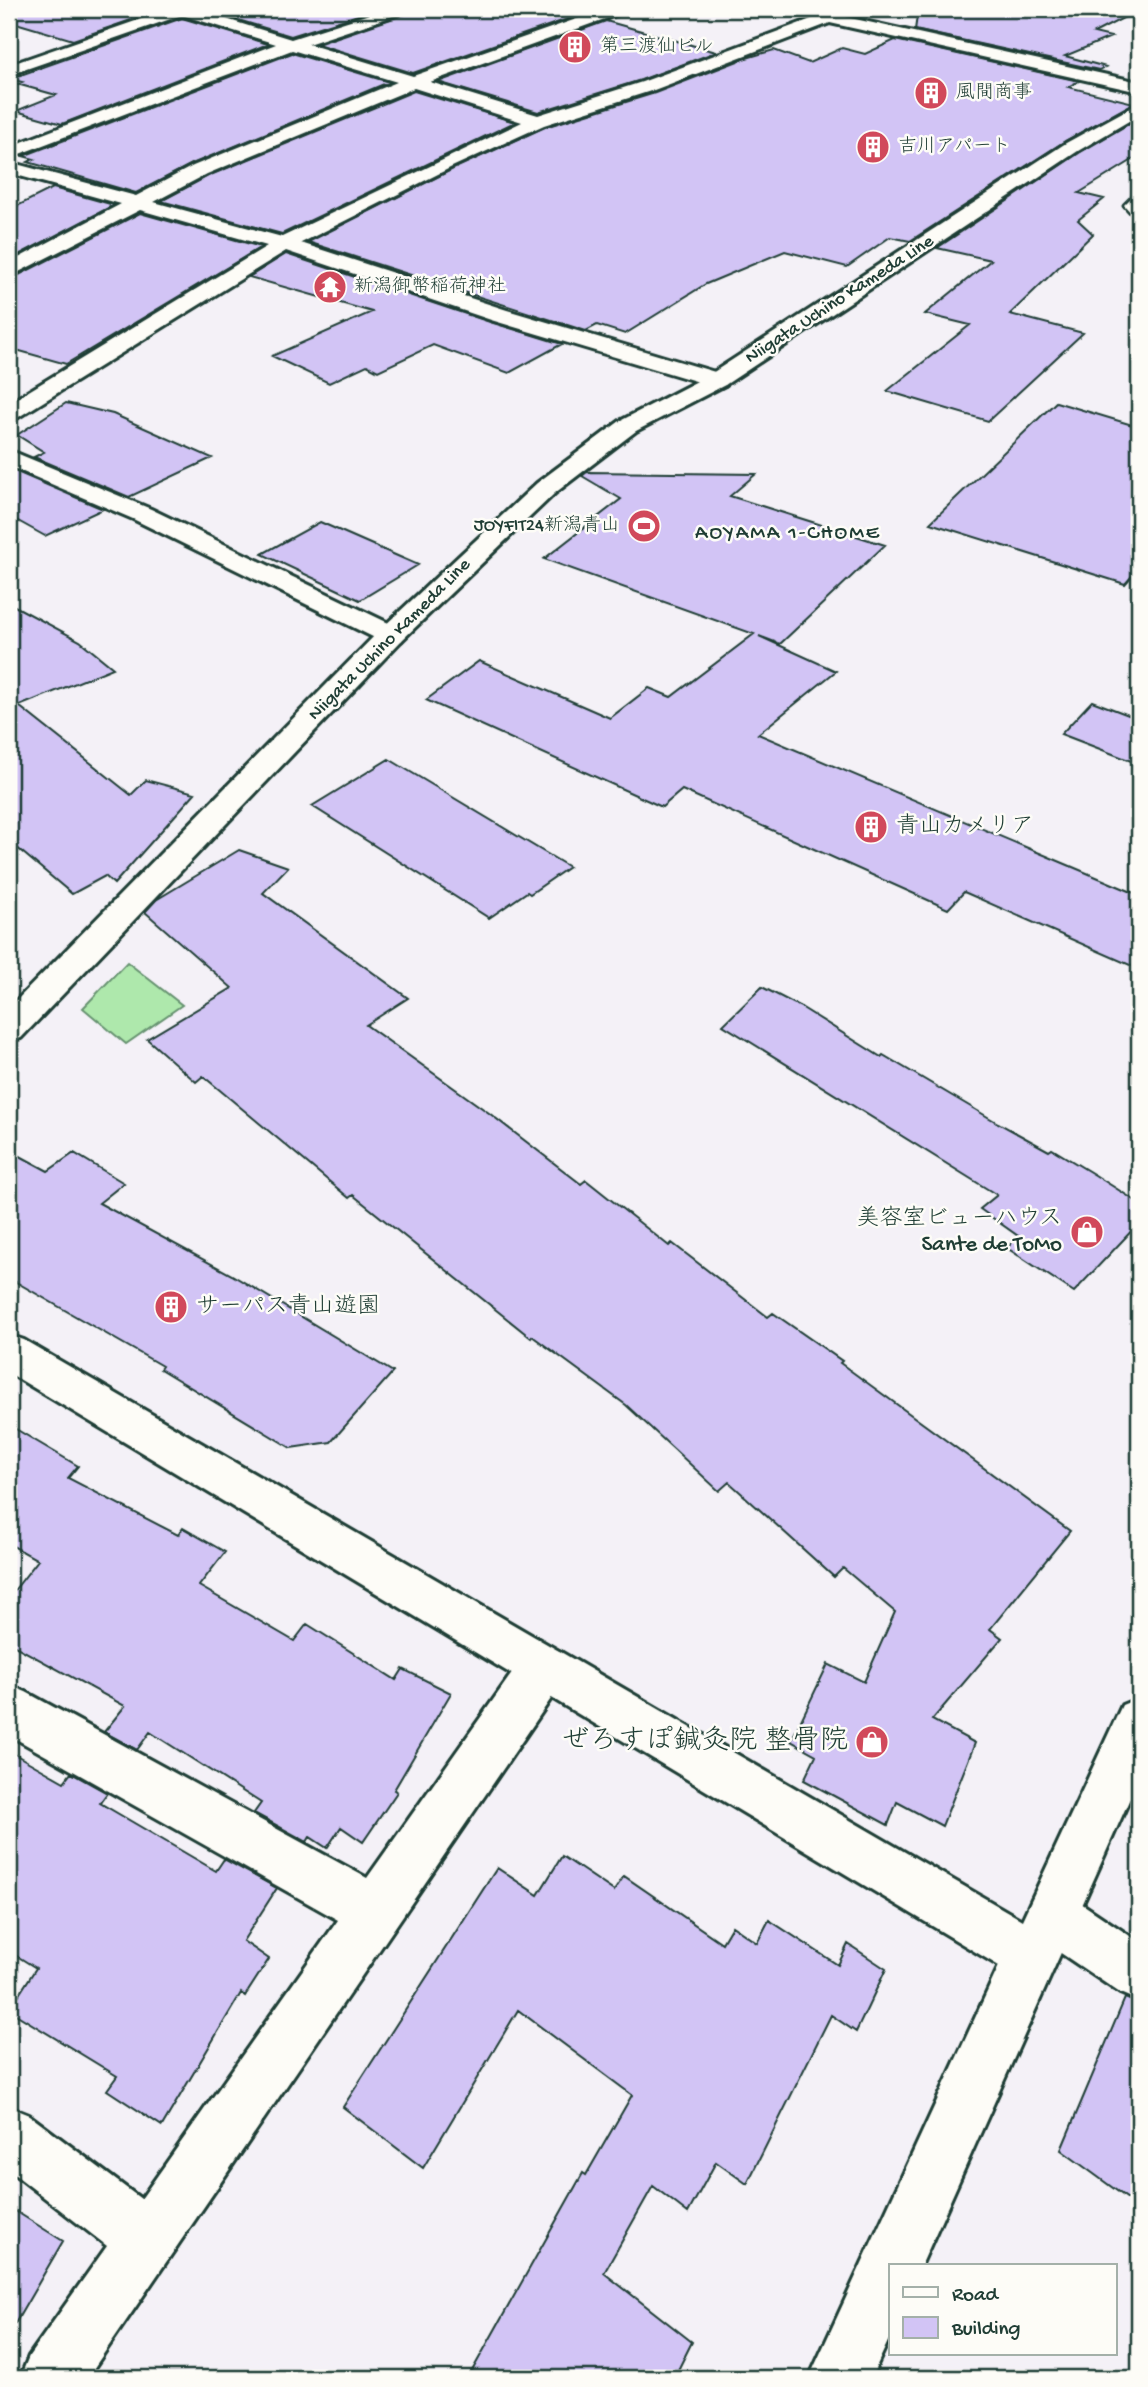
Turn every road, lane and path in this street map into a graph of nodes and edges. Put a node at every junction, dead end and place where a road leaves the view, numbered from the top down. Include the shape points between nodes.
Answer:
1 (182, 9) edge
2 (400, 9) edge
3 (619, 9) edge
4 (853, 9) edge
5 (803, 12) dead end
6 (828, 19) junction
7 (292, 44) junction
8 (9, 70) edge
9 (413, 82) junction
10 (1139, 87) edge
11 (1139, 108) edge
12 (538, 121) junction
13 (9, 153) edge
14 (9, 167) edge
15 (1139, 200) edge
16 (135, 203) junction
17 (1139, 212) edge
18 (284, 244) junction
19 (9, 271) edge
20 (717, 380) junction
21 (9, 413) edge
22 (9, 457) edge
23 (391, 635) junction
24 (9, 1029) edge
25 (9, 1352) edge
26 (544, 1668) junction
27 (9, 1709) edge
28 (1139, 1722) edge
29 (374, 1911) junction
30 (1043, 1935) junction
31 (1139, 1974) edge
32 (9, 2135) edge
33 (147, 2240) junction
34 (892, 2264) edge
35 (889, 2270) edge
36 (51, 2378) edge
37 (840, 2378) edge

1 - 7 street
1 - 8 street
2 - 7 street
3 - 9 street
4 - 6 street
5 - 6 street
6 - 10 street
6 - 12 street via 649,86
7 - 9 street
7 - 13 street
9 - 12 street
9 - 16 street via 200,170
11 - 20 street, Niigata Uchino Kameda Line via 1072,147
12 - 18 street
14 - 16 street
15 - 17 lane via 1132,205
16 - 18 street
16 - 19 street
18 - 20 street
18 - 21 street
20 - 23 street, Niigata Uchino Kameda Line via 628,426 546,488
22 - 23 street via 142,514
23 - 24 street, Niigata Uchino Kameda Line
25 - 26 street
26 - 29 street
26 - 30 street
27 - 29 street
28 - 30 street
29 - 33 street
30 - 31 street
30 - 34 street
32 - 33 street
33 - 36 street
35 - 37 street

